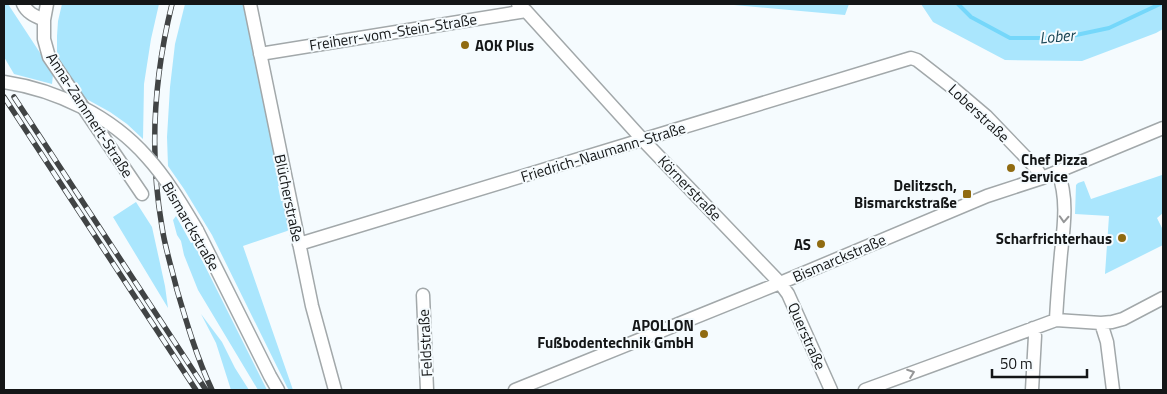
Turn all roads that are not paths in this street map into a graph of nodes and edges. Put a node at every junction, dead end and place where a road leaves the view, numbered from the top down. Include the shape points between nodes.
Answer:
1 (23, 4) edge
2 (47, 4) edge
3 (250, 4) edge
4 (522, 7) edge
5 (44, 20) junction
6 (260, 54) junction
7 (907, 58) joint
8 (4, 82) edge
9 (1163, 128) edge
10 (644, 140) junction
11 (1058, 172) junction
12 (1042, 178) junction
13 (142, 194) dead end
14 (299, 244) junction
15 (780, 283) junction
16 (423, 295) dead end
17 (1163, 298) edge
18 (1056, 320) junction
19 (1101, 323) junction
20 (1033, 328) junction
21 (278, 390) edge
22 (335, 390) edge
23 (427, 390) edge
24 (515, 390) edge
25 (831, 390) edge
26 (865, 390) edge
27 (1032, 390) edge
28 (1113, 390) edge

1 - 5 street via 32,15
2 - 5 street, Anna-Zammert-Straße
3 - 6 street, Blücherstraße
4 - 6 street, Freiherr-vom-Stein-Straße
4 - 10 street, Körnerstraße
5 - 13 street, Anna-Zammert-Straße via 44,39 49,57
6 - 14 street, Blücherstraße
7 - 10 street, Friedrich-Naumann-Straße
7 - 12 street, Loberstraße via 917,60 986,116
8 - 21 street, Bismarckstraße, bridge via 28,87 85,109 133,143 157,168 196,230
9 - 11 street, Bismarckstraße
10 - 14 street, Friedrich-Naumann-Straße
10 - 15 street, Körnerstraße
11 - 12 street, Bismarckstraße
11 -> 18 street via 1065,198
12 - 15 street, Bismarckstraße via 987,196
14 - 22 street, Blücherstraße
15 - 24 street, Bismarckstraße
15 - 25 street, Querstraße
16 - 23 street, Feldstraße
17 - 19 street via 1122,318
18 - 19 street
18 - 20 street
19 - 28 street via 1107,342
26 -> 20 street
20 - 27 street

